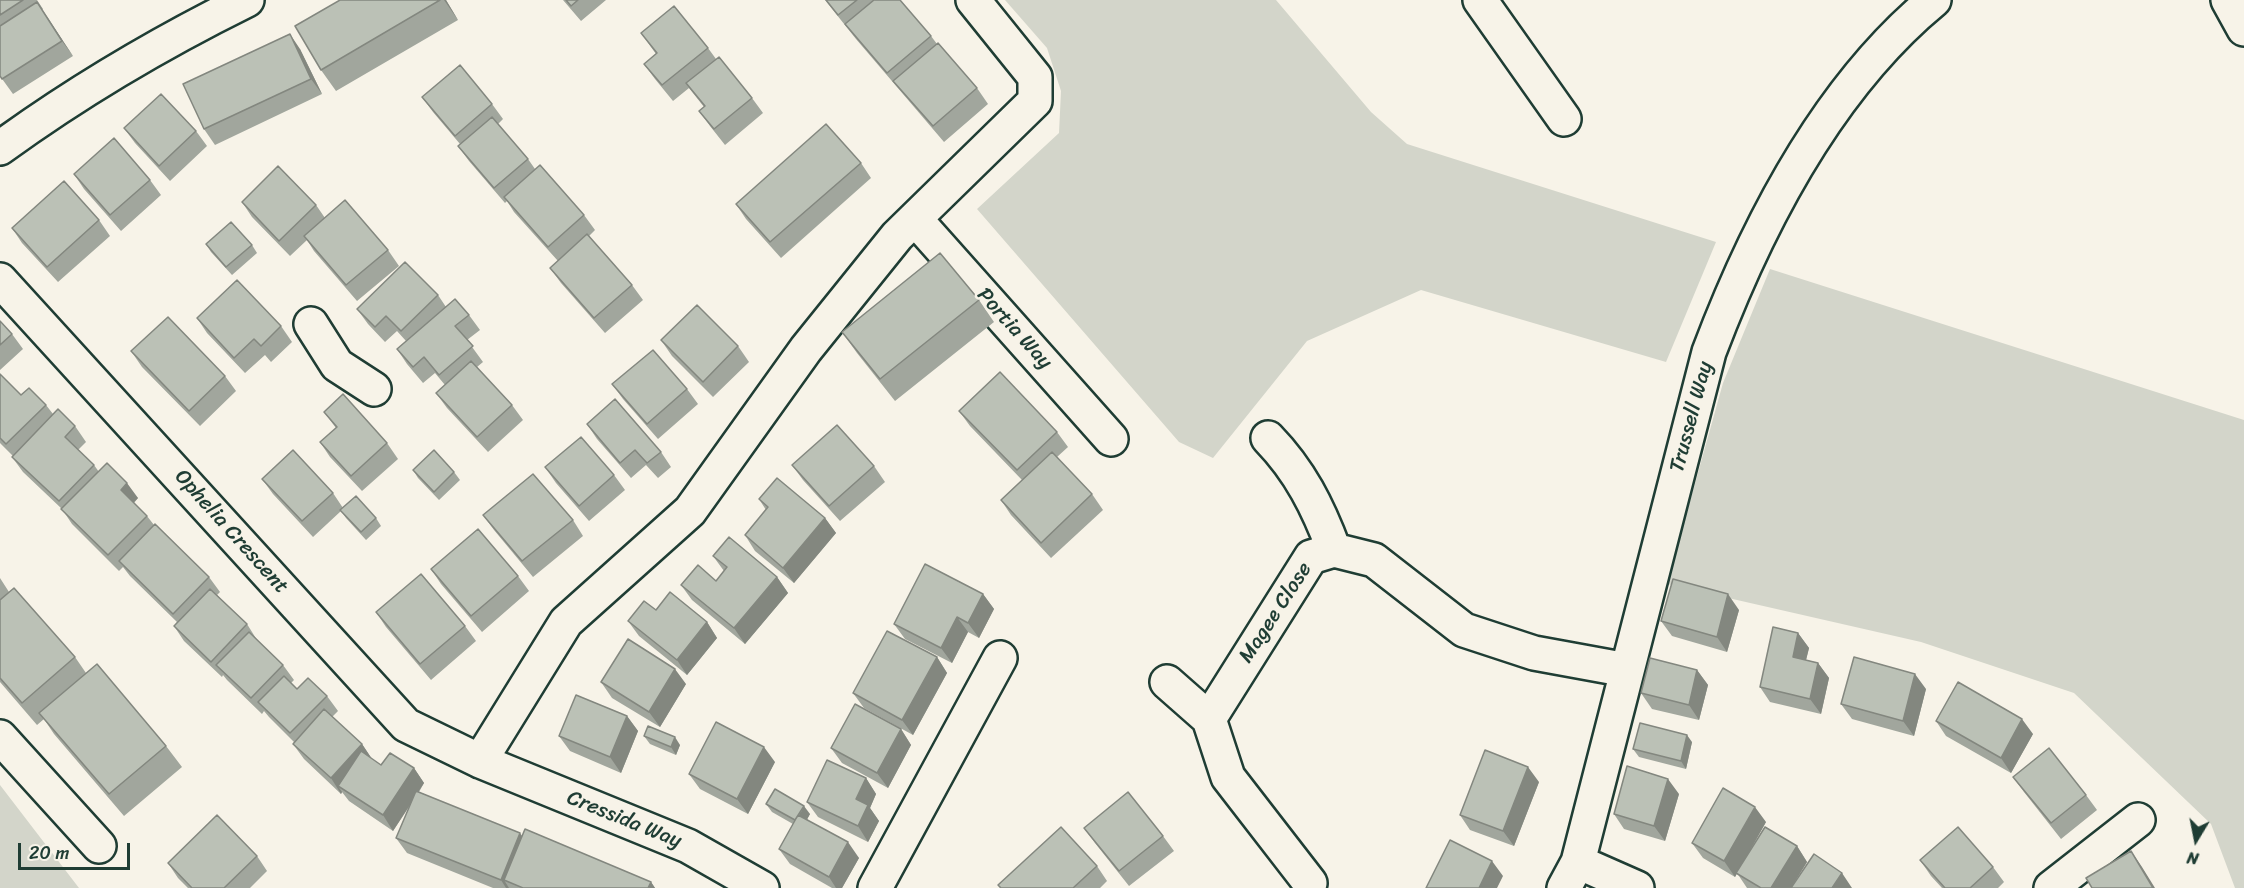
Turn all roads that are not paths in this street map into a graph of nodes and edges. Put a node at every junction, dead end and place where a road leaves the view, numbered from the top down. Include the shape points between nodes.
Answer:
1 (247, 0) edge
2 (973, 0) edge
3 (1480, 0) edge
4 (2228, 0) edge
5 (1918, 5) edge
6 (2244, 29) edge
7 (1564, 118) dead end
8 (0, 148) edge
9 (916, 220) junction
10 (0, 280) edge
11 (310, 324) dead end
12 (374, 388) dead end
13 (1268, 438) dead end
14 (1111, 439) dead end
15 (1334, 550) junction
16 (1000, 658) dead end
17 (1627, 670) junction
18 (1167, 682) dead end
19 (1209, 719) junction
20 (0, 737) edge
21 (480, 761) junction
22 (2138, 820) dead end
23 (99, 846) dead end
24 (1571, 875) edge
25 (1310, 883) dead end
26 (762, 888) edge
27 (875, 888) edge
28 (1637, 888) edge
29 (2051, 888) edge

1 - 8 street via 43,117
2 - 9 street via 1035,77 1035,101
3 - 7 street
4 - 6 street
5 - 17 street, Trussell Way via 1827,119 1756,238 1709,352
9 - 14 street, Portia Way
9 - 21 street via 897,236 806,349 690,511 566,622
10 - 21 street, Ophelia Crescent via 406,724
11 - 12 street via 337,365
13 - 15 street via 1290,461 1318,507
15 - 17 street, Magee Close via 1374,560 1464,630 1534,653
15 - 19 street, Magee Close via 1311,557
16 - 27 street
17 - 24 street, Trussell Way
18 - 19 street
19 - 25 street via 1228,777
20 - 23 street
21 - 26 street, Cressida Way via 688,846
22 - 29 street
24 - 28 street

